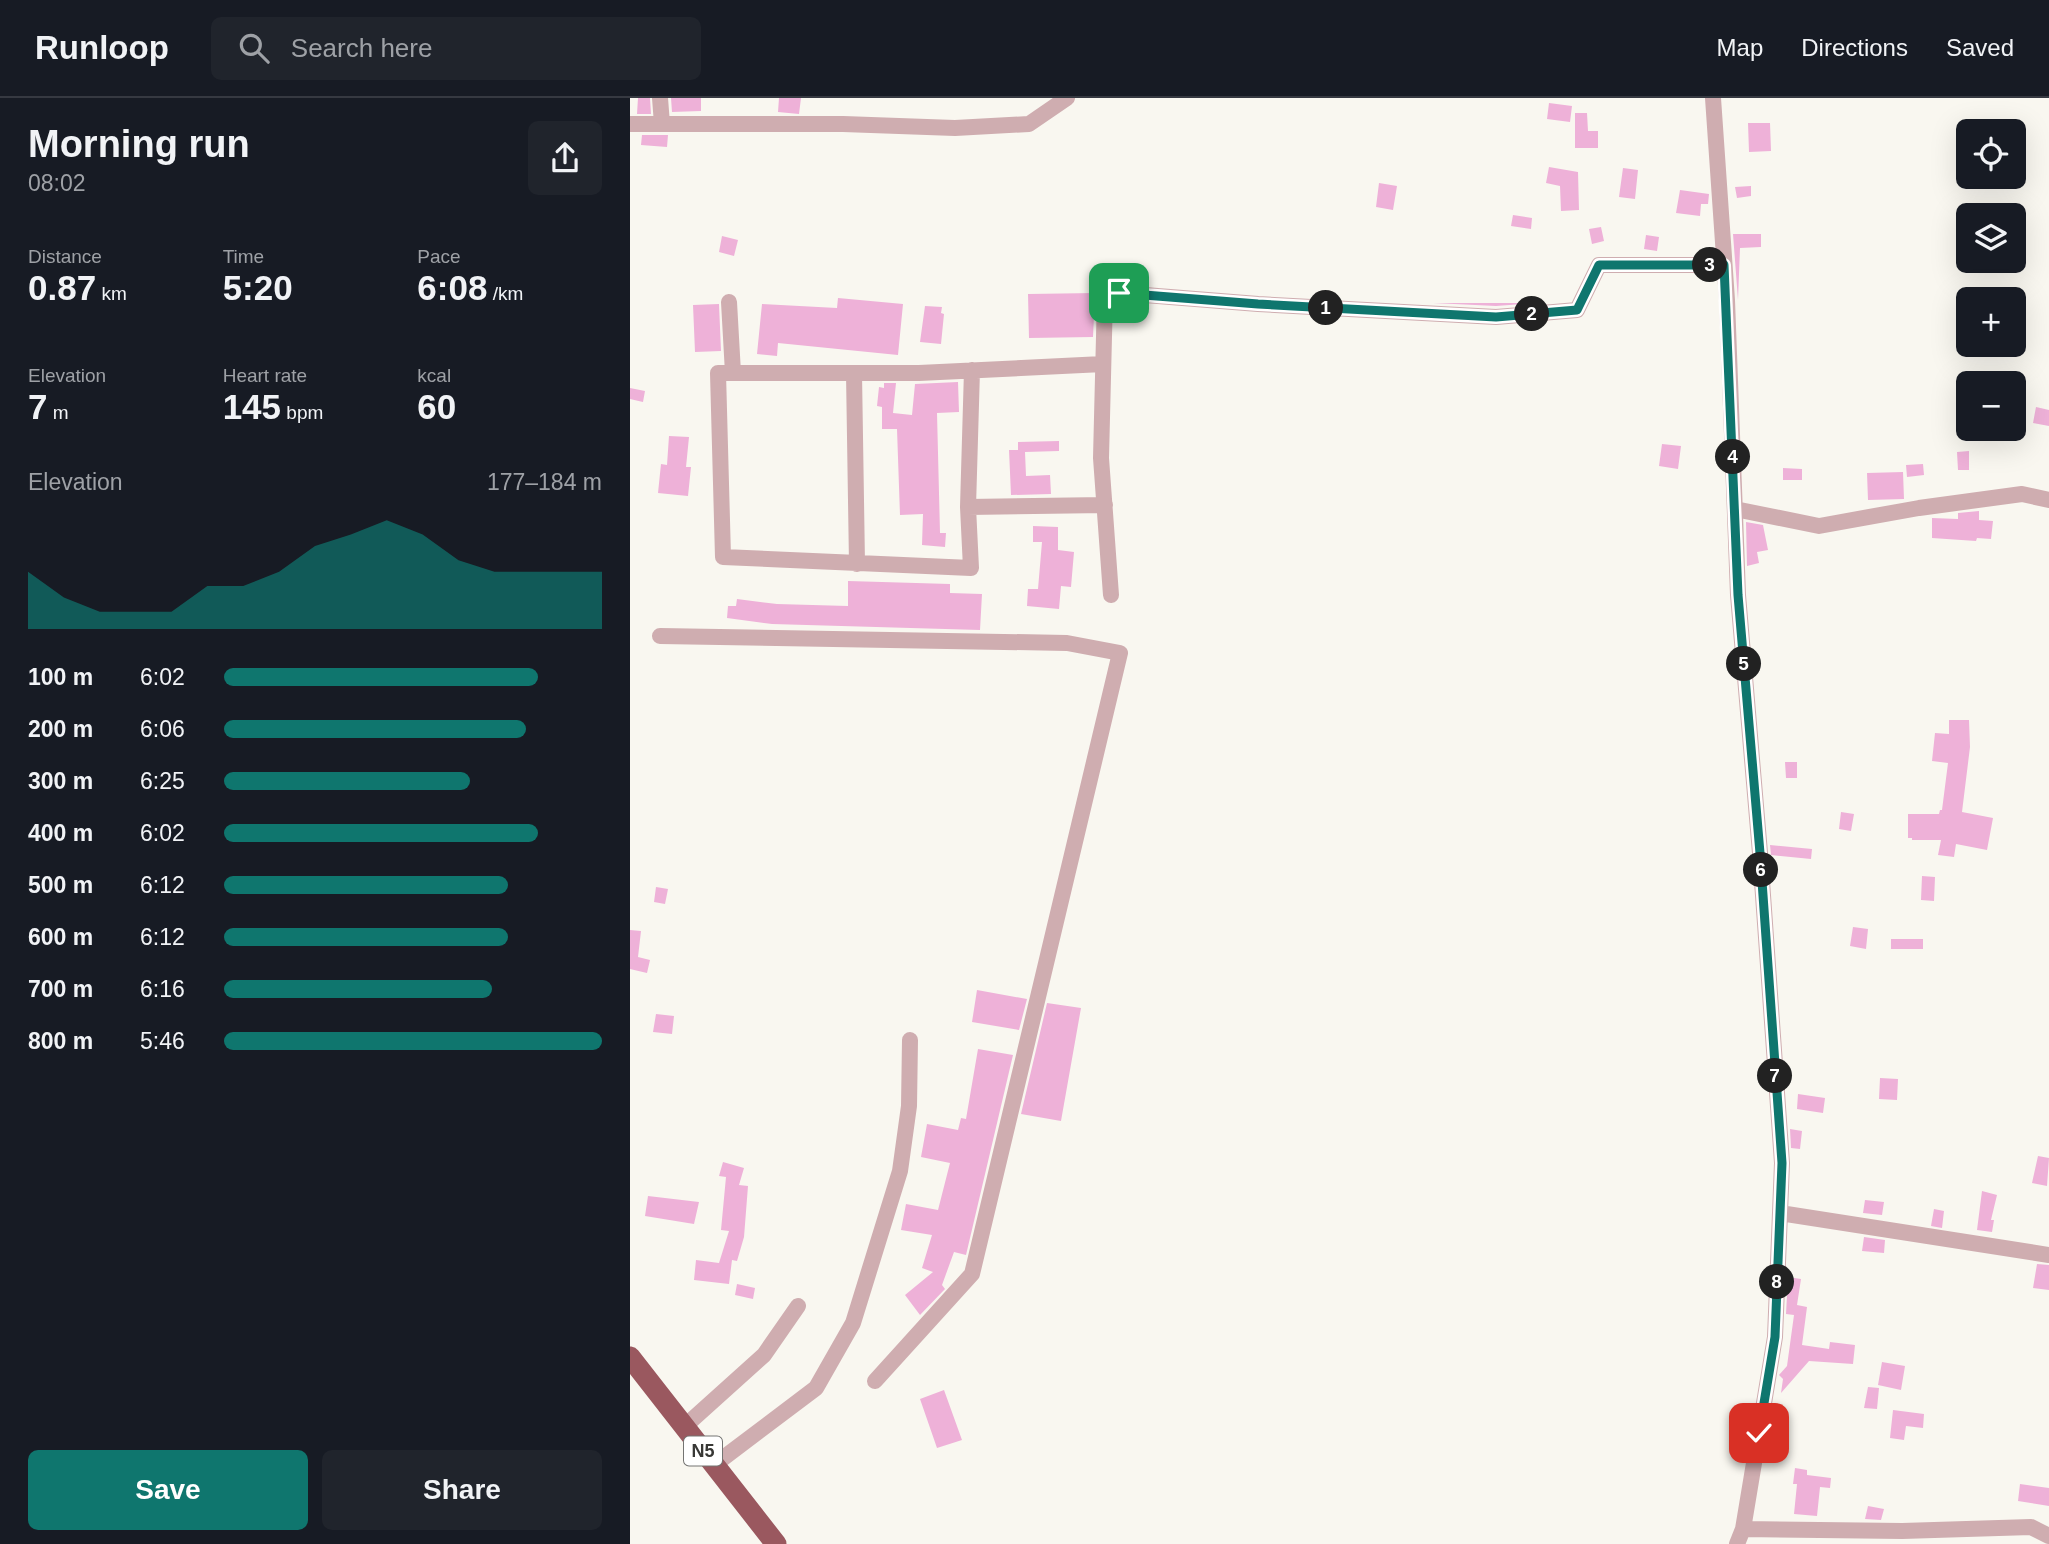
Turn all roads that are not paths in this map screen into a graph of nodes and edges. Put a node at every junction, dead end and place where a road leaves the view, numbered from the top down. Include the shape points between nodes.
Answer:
1 (660, 98) edge
2 (1067, 98) edge
3 (1713, 98) edge
4 (630, 124) edge
5 (662, 124) junction
6 (1724, 265) junction
7 (729, 302) dead end
8 (1103, 364) junction
9 (972, 370) junction
10 (733, 373) junction
11 (854, 373) junction
12 (2049, 500) edge
13 (1105, 505) junction
14 (968, 507) junction
15 (1735, 509) junction
16 (858, 564) junction
17 (1111, 595) dead end
18 (660, 636) dead end
19 (909, 1040) dead end
20 (1780, 1213) junction
21 (2049, 1255) edge
22 (798, 1306) dead end
23 (630, 1357) edge
24 (875, 1381) dead end
25 (684, 1427) junction
26 (714, 1465) junction
27 (2049, 1536) edge
28 (1740, 1537) edge
29 (776, 1544) edge

1 - 5 street
2 - 5 street via 1029,124 956,128
3 - 6 street
4 - 5 street
6 - 8 street via 1599,265 1577,310 1496,317 1119,293 1105,296
6 - 15 street
7 - 10 street
8 - 9 street
8 - 13 street
9 - 11 street
9 - 14 street
10 - 11 street
10 - 16 street via 718,373 723,557
11 - 16 street
12 - 15 street via 2022,494 1819,526
13 - 14 street
13 - 17 street
14 - 16 street via 971,568
15 - 20 street via 1782,1163
18 - 24 street via 1067,643 1120,653 972,1274
19 - 26 street via 909,1106 900,1171 853,1323 816,1388
20 - 21 street
20 - 28 street via 1775,1337
22 - 25 street via 764,1355
23 - 25 highway, N5
25 - 26 highway, N5
26 - 29 highway, N5
27 - 28 street via 2031,1527

